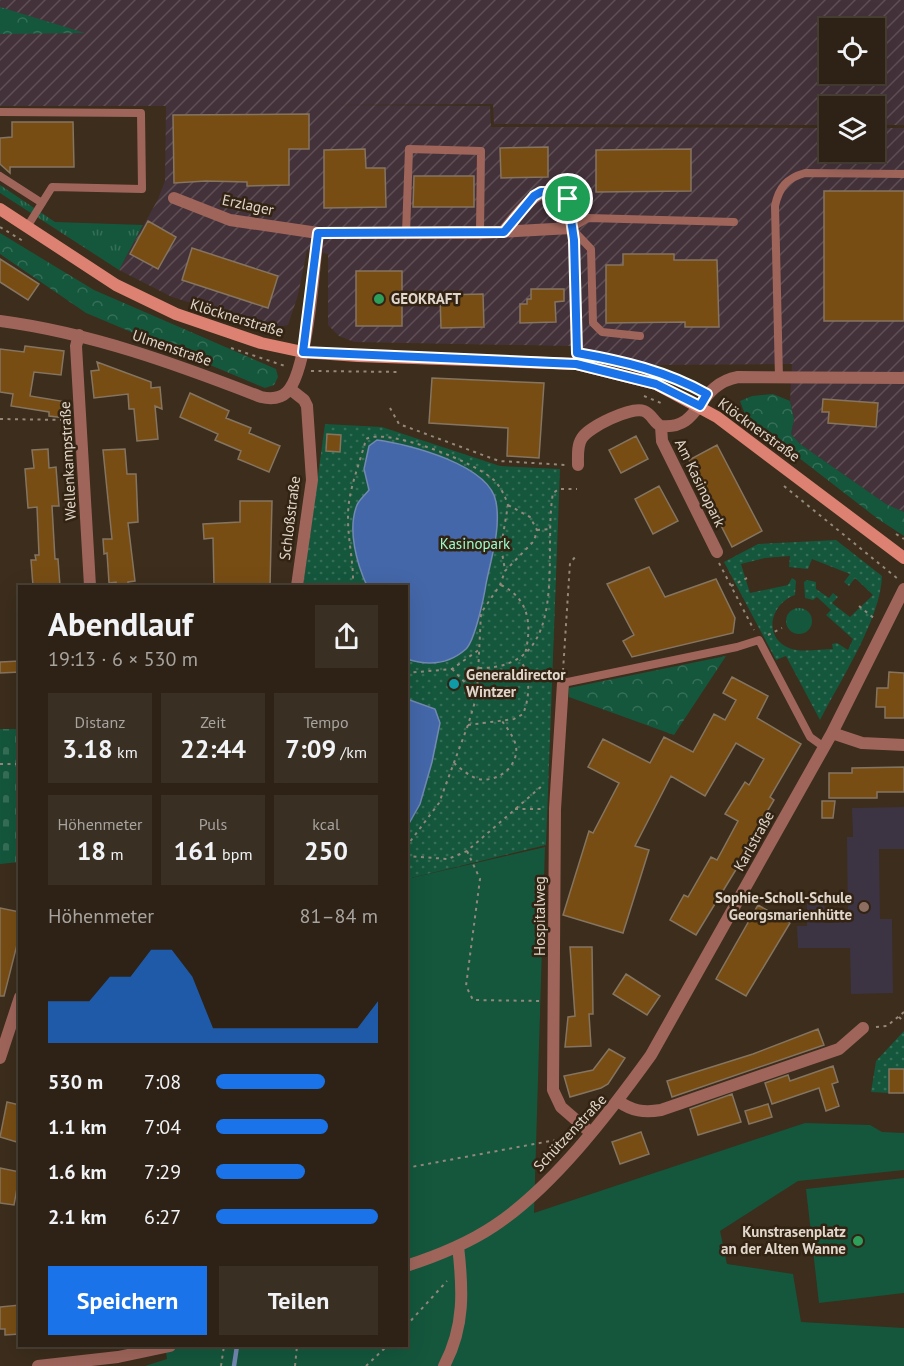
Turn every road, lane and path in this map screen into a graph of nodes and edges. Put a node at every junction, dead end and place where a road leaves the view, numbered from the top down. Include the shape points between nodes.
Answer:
1 (0, 112) edge
2 (904, 174) edge
3 (0, 176) edge
4 (174, 198) dead end
5 (42, 203) junction
6 (0, 209) edge
7 (734, 222) dead end
8 (27, 227) junction
9 (571, 228) junction
10 (504, 232) junction
11 (318, 233) junction
12 (406, 233) junction
13 (480, 233) junction
14 (0, 321) edge
15 (79, 335) junction
16 (640, 336) dead end
17 (303, 352) junction
18 (567, 352) dead end
19 (665, 374) dead end
20 (779, 378) junction
21 (904, 378) edge
22 (290, 389) junction
23 (707, 394) junction
24 (700, 406) junction
25 (725, 406) dead end
26 (390, 408) dead end
27 (0, 419) edge
28 (81, 420) junction
29 (662, 426) junction
30 (782, 448) dead end
31 (578, 465) joint
32 (779, 481) dead end
33 (577, 489) dead end
34 (508, 505) junction
35 (551, 529) junction
36 (537, 531) junction
37 (895, 533) dead end
38 (904, 539) edge
39 (717, 552) joint
40 (576, 556) dead end
41 (904, 558) edge
42 (505, 571) junction
43 (747, 578) dead end
44 (904, 583) edge
45 (90, 585) edge
46 (297, 585) edge
47 (353, 585) edge
48 (500, 585) junction
49 (731, 586) junction
50 (904, 589) edge
51 (859, 606) dead end
52 (886, 625) junction
53 (782, 628) dead end
54 (759, 640) junction
55 (480, 649) junction
56 (525, 654) junction
57 (519, 659) junction
58 (452, 669) junction
59 (479, 669) junction
60 (408, 673) edge
61 (563, 683) junction
62 (477, 695) junction
63 (502, 721) junction
64 (468, 725) junction
65 (832, 734) junction
66 (904, 745) edge
67 (824, 747) junction
68 (454, 763) junction
69 (0, 764) edge
70 (18, 764) edge
71 (556, 773) junction
72 (515, 809) junction
73 (555, 809) junction
74 (408, 845) edge
75 (467, 851) junction
76 (408, 856) edge
77 (555, 1001) junction
78 (18, 1003) edge
79 (904, 1012) edge
80 (899, 1017) junction
81 (904, 1022) edge
82 (863, 1028) joint
83 (0, 1059) edge
84 (618, 1101) junction
85 (577, 1122) junction
86 (591, 1132) junction
87 (408, 1168) edge
88 (458, 1246) junction
89 (411, 1264) edge
90 (460, 1267) junction
91 (408, 1324) edge
92 (161, 1347) edge
93 (224, 1347) edge
94 (297, 1347) edge
95 (386, 1347) edge
96 (143, 1349) edge
97 (38, 1366) edge
98 (220, 1366) edge
99 (295, 1366) edge
100 (366, 1366) edge
101 (444, 1366) edge

1 - 5 lane via 141,113 142,189 52,187
2 - 20 lane via 805,173 784,183 775,206
3 - 5 lane
4 - 11 street, Erzlager via 230,220
5 - 8 lane
6 - 8 main road, Klöcknerstraße
7 - 9 lane via 588,218
8 - 17 main road, Klöcknerstraße via 116,285 176,314 261,344
9 - 10 street, Erzlager
9 - 10 street via 568,199 560,192 541,192
9 - 16 lane via 591,249 593,323 602,332
9 - 18 path via 577,353
10 - 13 street, Erzlager
11 - 12 street, Erzlager
11 - 17 street
12 - 13 street, Erzlager
12 - 13 lane via 409,149 481,151
14 - 15 street, Ulmenstraße
15 - 22 street, Ulmenstraße via 165,360 261,397 278,398
15 - 28 street, Wellenkampstraße via 76,346
17 - 22 street
17 - 24 main road, Klöcknerstraße via 576,364 656,384
19 - 23 path
20 - 21 street
20 - 23 street via 723,380
22 - 46 street, Schloßstraße via 308,406 312,480
23 - 24 street, Am Kasinopark
24 - 29 street, Am Kasinopark via 678,425
24 - 41 main road, Klöcknerstraße
25 - 30 path
26 - 31 path via 399,424 499,461
27 - 28 path
28 - 45 street, Wellenkampstraße
29 - 31 street, Am Kasinopark via 645,411 622,414 582,437
29 - 39 street, Am Kasinopark via 662,441
32 - 44 path
33 - 35 path via 553,493
34 - 36 path via 530,517
34 - 42 path via 501,547
34 - 47 path via 494,480 475,466 402,439 373,435 366,439 349,502
35 - 36 path
35 - 56 path via 541,633
36 - 42 path via 534,541
37 - 38 path
39 - 49 path
40 - 61 path via 570,563
42 - 48 path
43 - 49 path
48 - 55 path via 481,614
48 - 56 path via 510,590 527,613 530,630
49 - 54 path
50 - 52 street, Karlstraße
51 - 52 path
52 - 65 street, Karlstraße
53 - 54 path
54 - 61 lane
54 - 67 lane via 810,737
55 - 58 path
55 - 59 path
56 - 57 path
57 - 59 path via 505,667
57 - 63 path via 528,674 525,710 519,717
58 - 60 path
58 - 62 path
59 - 62 path
61 - 71 street, Hospitalweg
62 - 64 path
63 - 64 path
63 - 68 path via 516,747 506,772 480,779
64 - 68 path
65 - 66 street via 862,743
65 - 67 street, Karlstraße
67 - 84 street, Karlstraße via 651,1055
68 - 74 path via 433,815
69 - 70 path
71 - 72 path
71 - 73 street, Hospitalweg
72 - 73 path
72 - 75 path
73 - 77 street, Hospitalweg
75 - 76 path via 448,859
75 - 77 path via 480,879 466,986 473,1000
77 - 85 street, Hospitalweg via 553,1090 561,1107
78 - 83 street
79 - 80 path
80 - 81 path
80 - 82 path via 887,1026
82 - 84 street, Schützenstraße via 838,1049 661,1110 645,1113
84 - 86 street, Schützenstraße
85 - 86 street, Hospitalweg
85 - 87 path via 561,1139
86 - 88 street, Schützenstraße via 545,1182 495,1226
88 - 89 street, Schützenstraße
88 - 90 street
90 - 91 path
90 - 101 street via 463,1301 456,1344
92 - 96 street
93 - 98 path
94 - 99 path
95 - 100 path
96 - 97 street

